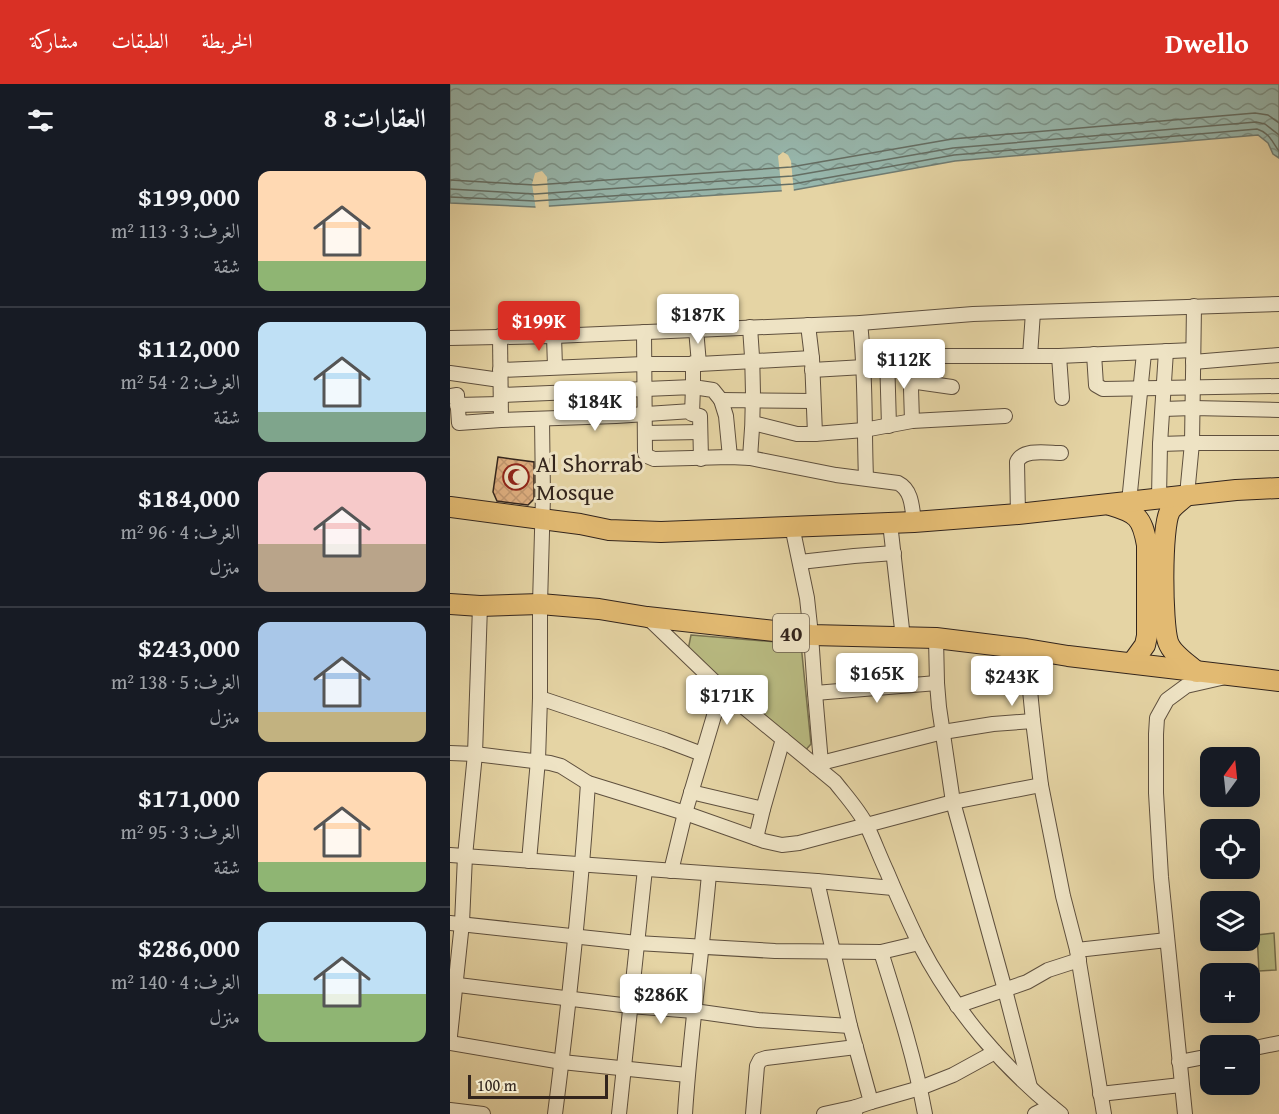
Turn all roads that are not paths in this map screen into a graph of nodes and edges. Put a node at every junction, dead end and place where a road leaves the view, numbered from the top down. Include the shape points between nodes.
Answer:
1 (1279, 304) edge
2 (1194, 306) junction
3 (1032, 312) junction
4 (860, 323) junction
5 (808, 325) junction
6 (750, 327) junction
7 (696, 330) junction
8 (644, 332) junction
9 (500, 336) junction
10 (554, 336) junction
11 (450, 338) edge
12 (1166, 351) junction
13 (1144, 353) junction
14 (1094, 354) junction
15 (1279, 355) edge
16 (886, 356) junction
17 (910, 356) junction
18 (1030, 356) junction
19 (1059, 356) junction
20 (1193, 356) junction
21 (753, 361) junction
22 (864, 362) junction
23 (696, 363) junction
24 (645, 364) junction
25 (812, 364) junction
26 (555, 367) junction
27 (454, 374) edge
28 (500, 375) junction
29 (910, 381) junction
30 (1279, 386) edge
31 (693, 387) junction
32 (952, 387) dead end
33 (1165, 387) junction
34 (645, 388) junction
35 (1193, 388) junction
36 (1141, 390) junction
37 (615, 391) junction
38 (1062, 398) dead end
39 (455, 399) edge
40 (500, 399) junction
41 (721, 400) junction
42 (754, 400) junction
43 (813, 401) junction
44 (1192, 408) junction
45 (1162, 409) junction
46 (1279, 410) edge
47 (645, 413) junction
48 (696, 413) junction
49 (616, 416) junction
50 (726, 416) junction
51 (1005, 416) dead end
52 (542, 418) junction
53 (501, 420) junction
54 (912, 421) junction
55 (454, 423) edge
56 (753, 423) junction
57 (889, 426) junction
58 (864, 430) junction
59 (700, 432) junction
60 (645, 433) junction
61 (815, 434) junction
62 (1192, 443) junction
63 (1279, 443) edge
64 (1160, 444) junction
65 (1061, 453) dead end
66 (730, 457) junction
67 (701, 459) junction
68 (750, 459) junction
69 (866, 478) junction
70 (1279, 488) edge
71 (1187, 495) junction
72 (1159, 498) junction
73 (1130, 502) junction
74 (1105, 504) junction
75 (450, 507) edge
76 (1018, 514) junction
77 (542, 518) junction
78 (914, 522) junction
79 (890, 523) junction
80 (792, 526) junction
81 (894, 553) junction
82 (800, 562) junction
83 (450, 604) edge
84 (540, 604) junction
85 (480, 606) junction
86 (647, 617) junction
87 (811, 635) junction
88 (903, 638) junction
89 (936, 638) junction
90 (1026, 649) junction
91 (1132, 663) junction
92 (1197, 672) junction
93 (1231, 676) junction
94 (1279, 681) edge
95 (937, 683) junction
96 (722, 689) junction
97 (815, 693) junction
98 (540, 698) junction
99 (1033, 721) junction
100 (943, 732) junction
101 (783, 739) junction
102 (450, 753) edge
103 (475, 754) junction
104 (702, 754) junction
105 (538, 760) junction
106 (818, 764) junction
107 (588, 783) junction
108 (1041, 785) junction
109 (691, 792) junction
110 (954, 802) junction
111 (763, 809) junction
112 (685, 813) junction
113 (866, 825) junction
114 (756, 838) junction
115 (450, 855) edge
116 (465, 856) junction
117 (529, 861) junction
118 (582, 865) junction
119 (645, 869) junction
120 (671, 871) junction
121 (709, 874) junction
122 (817, 881) junction
123 (893, 888) junction
124 (456, 923) edge
125 (575, 935) junction
126 (1167, 940) junction
127 (637, 943) junction
128 (919, 943) junction
129 (703, 946) junction
130 (834, 951) junction
131 (882, 952) junction
132 (1078, 955) junction
133 (453, 985) edge
134 (1005, 990) junction
135 (569, 998) junction
136 (630, 1006) junction
137 (957, 1006) junction
138 (694, 1011) junction
139 (850, 1026) junction
140 (450, 1036) edge
141 (450, 1043) edge
142 (1279, 1043) edge
143 (856, 1047) junction
144 (1260, 1047) edge
145 (995, 1052) junction
146 (1200, 1058) edge
147 (562, 1062) junction
148 (1179, 1062) junction
149 (624, 1069) junction
150 (687, 1074) junction
151 (1181, 1085) junction
152 (1030, 1087) junction
153 (920, 1088) junction
154 (1100, 1094) junction
155 (871, 1102) junction
156 (450, 1110) edge
157 (856, 1110) edge
158 (1056, 1110) edge
159 (483, 1114) edge
160 (555, 1114) edge
161 (619, 1114) edge
162 (685, 1114) edge
163 (753, 1114) edge
164 (824, 1114) edge
165 (925, 1114) edge
166 (1035, 1114) edge
167 (1104, 1114) edge
168 (1185, 1114) edge

1 - 2 street
2 - 3 street
2 - 20 street
3 - 4 street
3 - 18 street
4 - 5 street
4 - 22 street
5 - 6 street
5 - 25 street
6 - 7 street
6 - 21 street
7 - 8 street
7 - 23 street
8 - 10 street
8 - 24 street
9 - 10 street
9 - 11 street
9 - 28 street
10 - 26 street
12 - 13 street
12 - 20 street
12 - 33 street
13 - 14 street
13 - 36 street
14 - 19 street
14 - 36 street via 1098,388
15 - 20 street
16 - 17 street
16 - 22 street
16 - 57 street
17 - 18 street
17 - 29 street
18 - 19 street
19 - 38 street
20 - 35 street
21 - 23 street
21 - 25 street
21 - 42 street
22 - 25 street
22 - 58 street
23 - 24 street
23 - 31 street
24 - 26 street
24 - 34 street
25 - 43 street
26 - 28 street
27 - 28 street
27 - 39 street
28 - 40 street
29 - 32 street
29 - 54 street
30 - 35 street
31 - 34 street
31 - 41 street via 713,390
31 - 48 street
33 - 35 street
33 - 36 street
33 - 45 street
34 - 37 street
34 - 47 street
35 - 44 street
36 - 73 street
37 - 40 street
37 - 49 street
39 - 40 street
39 - 55 street
40 - 53 street
41 - 42 street
41 - 50 street
42 - 43 street
42 - 56 street
43 - 61 street
44 - 45 street
44 - 46 street
44 - 62 street
45 - 64 street
47 - 48 street
47 - 49 street
47 - 60 street
48 - 50 street
48 - 59 street
49 - 52 street
50 - 66 street
51 - 54 street
52 - 53 street
52 - 77 street
53 - 55 street
54 - 57 street
56 - 61 street
56 - 68 street
57 - 58 street
58 - 61 street
58 - 69 street
59 - 60 street
59 - 67 street
60 - 67 street via 645,453 650,458
62 - 63 street
62 - 64 street
62 - 71 street
64 - 72 street
65 - 76 street via 1026,453 1018,458
66 - 67 street
66 - 68 street
68 - 69 street
69 - 78 street via 904,486
70 - 71 highway
71 - 72 highway
71 - 92 highway via 1170,511 1165,528 1164,616 1168,643
72 - 73 highway
73 - 74 highway
74 - 76 highway
74 - 91 highway via 1128,510 1140,520 1145,532 1147,636 1146,645
75 - 77 highway
76 - 78 highway
77 - 80 highway via 609,530 672,532
77 - 84 street
78 - 79 highway
79 - 80 highway
79 - 81 street
80 - 82 street
81 - 82 street
81 - 88 street
82 - 87 street
83 - 85 highway, 40
84 - 85 highway, 40
84 - 86 highway, 40
84 - 98 street
85 - 103 street
86 - 87 highway, 40
86 - 96 street
87 - 88 highway, 40
87 - 97 street
88 - 89 highway, 40
89 - 90 highway, 40
89 - 95 street
90 - 91 highway, 40
90 - 99 street
91 - 92 highway, 40
92 - 93 highway, 40
93 - 94 highway, 40
93 - 126 street via 1186,686 1167,700 1157,718 1156,793
95 - 97 street
95 - 100 street
96 - 101 street
96 - 104 street
97 - 106 street
98 - 104 street
98 - 105 street
99 - 100 street
99 - 108 street
100 - 106 street
100 - 110 street
101 - 106 street
101 - 111 street
102 - 103 street
103 - 105 street
103 - 116 street
104 - 109 street
105 - 107 street via 561,766
105 - 117 street
106 - 113 street
107 - 112 street
107 - 118 street
108 - 110 street
108 - 132 street
109 - 111 street
109 - 112 street
110 - 113 street
110 - 134 street
111 - 114 street
112 - 114 street
112 - 120 street
113 - 114 street via 786,845
113 - 123 street
115 - 116 street
116 - 117 street
116 - 124 street
117 - 118 street
118 - 119 street
118 - 125 street
119 - 120 street
119 - 127 street
120 - 121 street
121 - 122 street
121 - 129 street
122 - 123 street
122 - 130 street
123 - 128 street
124 - 125 street
124 - 133 street
125 - 127 street
125 - 135 street
126 - 132 street
126 - 148 street
127 - 129 street
127 - 136 street
128 - 131 street
128 - 137 street
129 - 130 street
129 - 138 street
130 - 131 street
130 - 139 street
131 - 153 street
132 - 134 street
132 - 154 street
133 - 135 street
133 - 140 street
134 - 137 street
134 - 152 street
135 - 136 street
135 - 147 street
136 - 138 street
136 - 149 street
137 - 145 street
138 - 139 street
138 - 150 street
139 - 143 street
141 - 147 street
142 - 144 street
143 - 155 street
143 - 163 street via 760,1060
145 - 152 street
145 - 153 street via 963,1071
146 - 148 street
147 - 149 street
147 - 160 street
148 - 151 street
149 - 150 street
149 - 161 street
150 - 162 street
151 - 154 street
151 - 168 street
152 - 158 street
153 - 155 street
153 - 165 street
154 - 167 street
155 - 157 street
156 - 159 street
157 - 164 street
158 - 166 street

